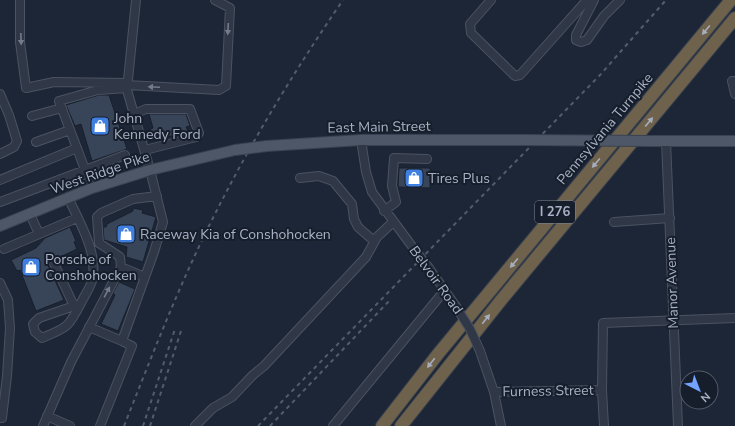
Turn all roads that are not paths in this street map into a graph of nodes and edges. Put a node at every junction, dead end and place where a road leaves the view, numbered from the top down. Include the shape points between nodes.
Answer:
1 (20, 0) edge
2 (136, 0) edge
3 (215, 0) edge
4 (491, 0) edge
5 (587, 0) edge
6 (594, 0) edge
7 (620, 0) edge
8 (731, 0) edge
9 (735, 18) edge
10 (735, 81) edge
11 (127, 85) junction
12 (0, 94) edge
13 (735, 94) edge
14 (62, 108) junction
15 (134, 114) junction
16 (32, 116) dead end
17 (70, 130) junction
18 (361, 140) junction
19 (666, 141) junction
20 (735, 141) edge
21 (36, 142) dead end
22 (77, 148) junction
23 (144, 150) junction
24 (236, 150) joint
25 (0, 154) edge
26 (125, 155) dead end
27 (427, 159) dead end
28 (85, 169) junction
29 (150, 170) junction
30 (300, 178) dead end
31 (0, 180) edge
32 (92, 188) junction
33 (157, 196) junction
34 (68, 197) junction
35 (0, 202) edge
36 (384, 211) junction
37 (30, 214) junction
38 (77, 218) junction
39 (670, 218) junction
40 (393, 222) junction
41 (614, 222) dead end
42 (0, 226) edge
43 (39, 234) junction
44 (374, 242) junction
45 (4, 249) dead end
46 (52, 261) dead end
47 (121, 267) junction
48 (145, 277) junction
49 (0, 284) edge
50 (445, 290) junction
51 (77, 305) junction
52 (735, 318) edge
53 (674, 320) junction
54 (89, 327) junction
55 (122, 341) junction
56 (3, 383) edge
57 (602, 390) junction
58 (494, 392) junction
59 (2, 402) edge
60 (47, 416) junction
61 (0, 418) edge
62 (43, 426) edge
63 (70, 426) edge
64 (100, 426) edge
65 (195, 426) edge
66 (333, 426) edge
67 (382, 426) edge
68 (401, 426) edge
69 (502, 426) edge
70 (604, 426) edge
71 (678, 426) edge

1 -> 11 street via 20,42 26,88 54,82
2 - 11 street
3 -> 11 street via 230,8 226,86 219,90
4 - 5 street via 470,24 471,33 515,76 520,75
6 - 7 street via 576,35 576,40 581,42 586,40
8 -> 67 highway, Pennsylvania Turnpike / I 276 via 438,354
68 -> 9 highway, Pennsylvania Turnpike / I 276
10 - 13 street via 732,81
11 - 14 street via 59,101
11 - 15 street
12 - 25 street via 17,141 14,147
14 - 16 street
14 - 17 street
15 - 23 street
15 - 23 street via 146,109 190,109 199,133 196,137
17 - 21 street
17 - 22 street
18 - 19 main road, East Main Street, bridge
18 - 24 main road, East Main Street, bridge
18 - 36 street, Belvoir Road via 369,183
19 - 20 main road, East Main Street
19 - 39 street, Manor Avenue
22 - 28 street
22 - 31 street
23 - 29 street
24 - 29 main road, West Ridge Pike
26 - 28 street
27 - 36 street via 394,158 392,186 396,202
28 - 32 street
28 - 35 street
29 - 32 main road, West Ridge Pike
29 - 33 street
30 - 44 street via 319,176 333,181 352,204 355,223
32 - 34 main road, West Ridge Pike
33 - 47 street via 132,199 97,217 99,242 120,257
33 - 48 street via 163,222
34 - 37 main road, West Ridge Pike
34 - 38 street
36 - 40 street, Belvoir Road
37 - 42 main road, West Ridge Pike
37 - 43 street
38 - 43 street
38 - 51 street via 94,264 92,282
39 - 41 street
39 - 53 street, Manor Avenue
40 - 44 street
40 - 50 street, Belvoir Road, bridge
43 - 45 street
44 - 65 street via 366,258 264,366 232,397 213,408
46 - 51 street
47 - 48 street
54 -> 47 street
48 - 55 street
49 - 56 street via 8,300 9,314
50 - 58 street, Belvoir Road, bridge via 470,329
50 - 66 street
51 - 51 street via 73,319 66,327 42,338 35,332 34,324 39,318
52 - 53 street
53 - 57 street via 603,323
53 - 71 street, Manor Avenue
54 - 55 street
54 - 60 street
55 - 64 street via 132,346
56 - 59 street
57 - 58 street, Furness Street
57 - 70 street
58 - 69 street, Belvoir Road
59 - 61 street
60 - 62 street
60 - 63 street

